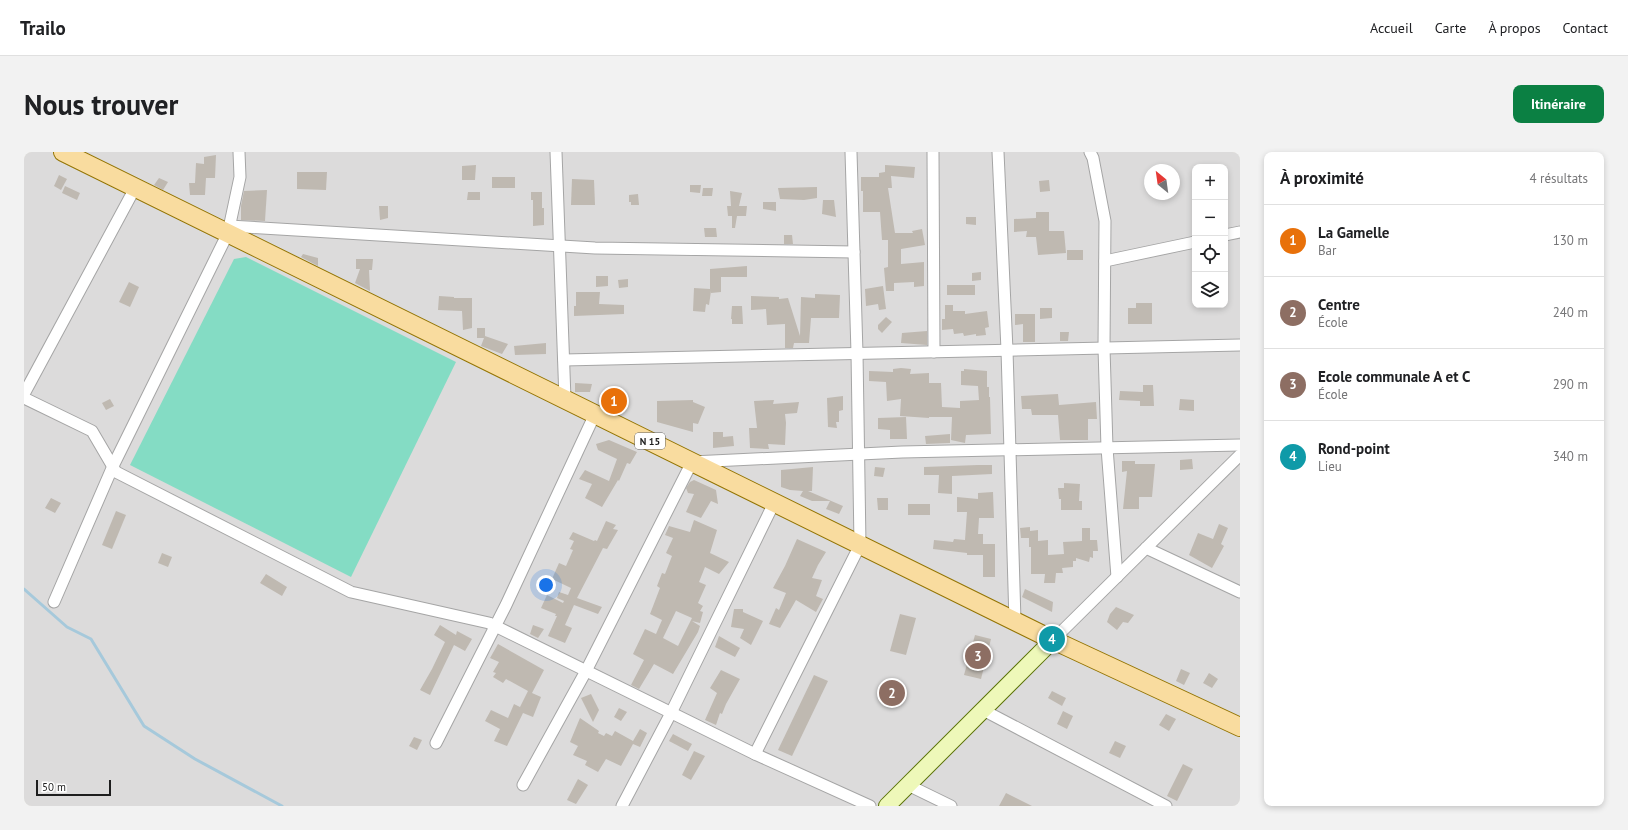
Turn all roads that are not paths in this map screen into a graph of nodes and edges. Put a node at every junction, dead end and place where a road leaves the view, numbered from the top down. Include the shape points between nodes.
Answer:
1 (63, 152) edge
2 (239, 152) edge
3 (556, 152) edge
4 (851, 152) edge
5 (933, 152) edge
6 (998, 152) edge
7 (1090, 152) edge
8 (135, 188) junction
9 (228, 229) junction
10 (1240, 232) edge
11 (1228, 234) edge
12 (1192, 243) edge
13 (560, 246) junction
14 (854, 252) junction
15 (1105, 261) junction
16 (1240, 345) edge
17 (1104, 348) junction
18 (1007, 350) junction
19 (934, 352) junction
20 (857, 353) junction
21 (564, 360) junction
22 (24, 394) edge
23 (24, 398) edge
24 (565, 399) junction
25 (595, 414) junction
26 (1240, 445) edge
27 (1107, 448) junction
28 (1010, 450) junction
29 (859, 454) junction
30 (1240, 455) edge
31 (692, 462) junction
32 (113, 466) junction
33 (774, 503) junction
34 (860, 545) junction
35 (1146, 548) junction
36 (1117, 577) junction
37 (1240, 592) edge
38 (54, 602) dead end
39 (1015, 621) junction
40 (495, 626) junction
41 (1053, 640) junction
42 (586, 671) junction
43 (983, 710) junction
44 (671, 713) junction
45 (1240, 727) edge
46 (436, 743) dead end
47 (755, 754) junction
48 (523, 785) dead end
49 (908, 785) junction
50 (622, 806) edge
51 (870, 806) edge
52 (887, 806) edge
53 (951, 806) edge
54 (1166, 806) edge

1 - 8 main road, N 15
2 - 9 street via 240,176
3 - 13 street
4 - 14 street
5 - 19 street
6 - 18 street
7 - 15 street via 1105,221
8 - 9 main road, N 15
8 - 22 street
9 - 13 street
9 - 24 main road, N 15
9 - 32 street
10 - 11 street
12 - 15 street
13 - 14 street
13 - 21 street
14 - 20 street
15 - 17 street
16 - 17 street
17 - 18 street
17 - 27 street
18 - 19 street
18 - 28 street
19 - 20 street
20 - 21 street
20 - 29 street
21 - 24 street
23 - 32 street via 92,431
24 - 25 main road, N 15
25 - 31 main road, N 15
25 - 40 street
26 - 27 street
27 - 28 street
27 - 36 street
28 - 29 street
28 - 39 street
29 - 31 street
29 - 34 street
30 - 35 street
31 - 33 main road, N 15
31 - 42 street
32 - 38 street
32 - 40 street via 116,472 351,592
33 - 34 main road, N 15
33 - 44 street
34 - 39 main road, N 15
34 - 47 street
35 - 36 street
35 - 37 street
36 - 41 street
39 - 41 main road, N 15
40 - 42 street
40 - 46 street
41 - 43 main road
41 - 45 main road, N 15
42 - 44 street
42 - 48 street
43 - 49 main road
43 - 54 street
44 - 47 street
44 - 50 street
47 - 51 street
49 - 52 main road
49 - 53 street

